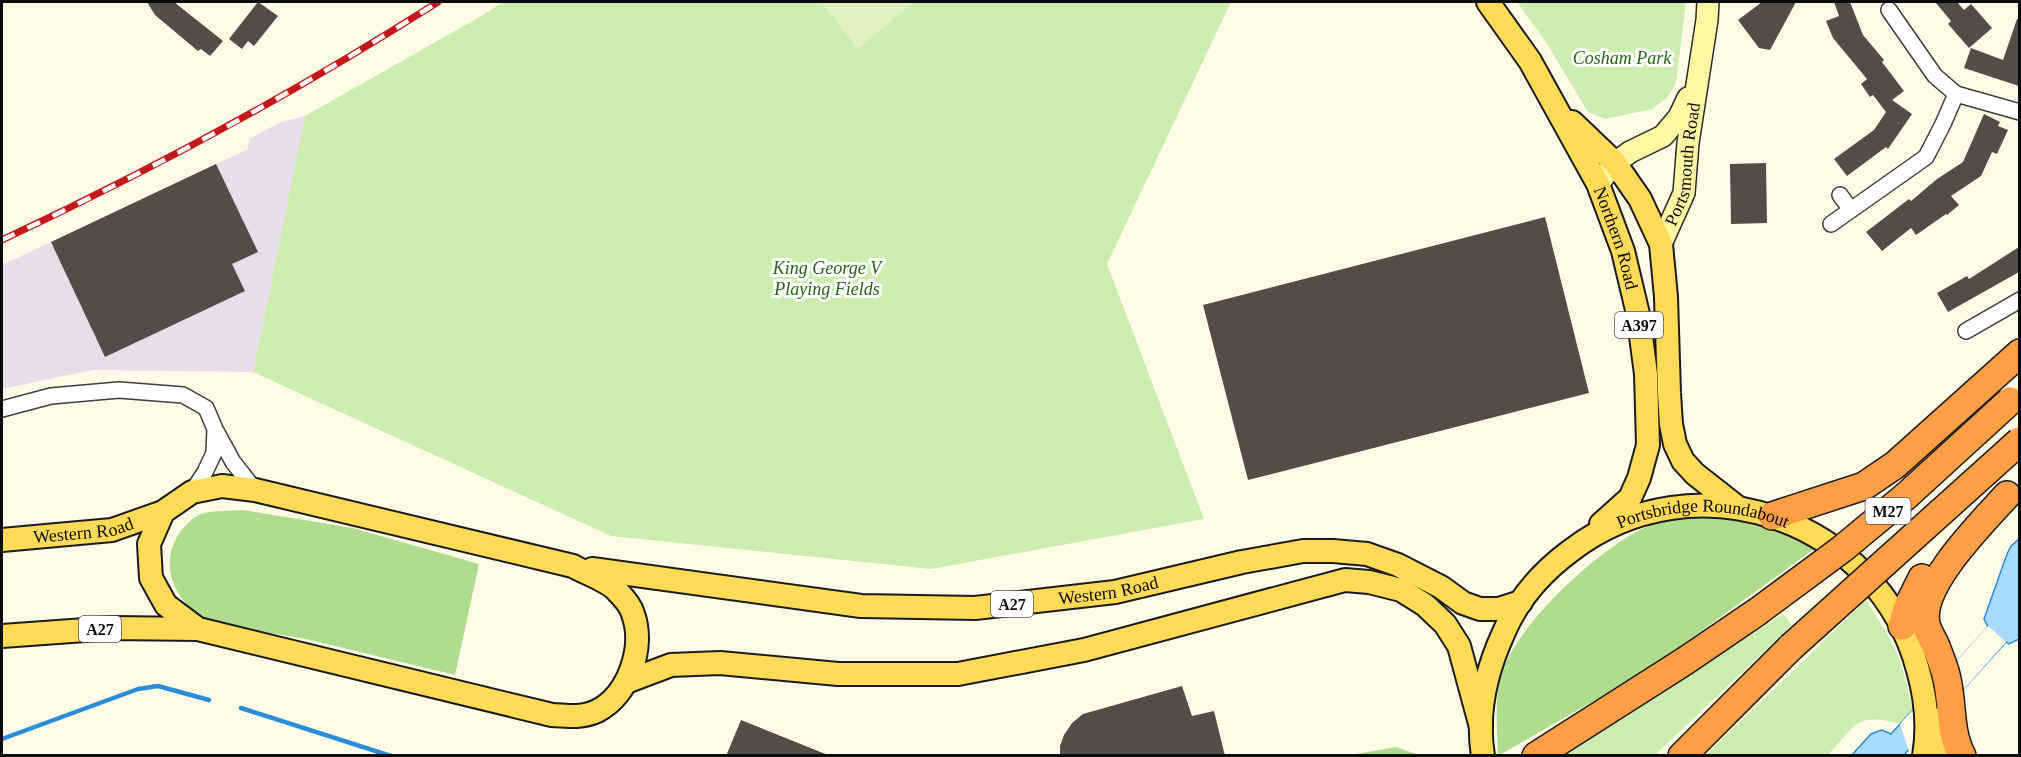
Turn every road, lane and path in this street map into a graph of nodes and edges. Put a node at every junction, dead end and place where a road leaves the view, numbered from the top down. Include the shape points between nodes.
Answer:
1 (1488, 2) edge
2 (1707, 2) edge
3 (1889, 10) dead end
4 (1696, 81) junction
5 (1956, 94) junction
6 (1554, 104) junction
7 (2019, 112) edge
8 (1615, 164) junction
9 (1598, 184) junction
10 (1840, 195) dead end
11 (1851, 210) junction
12 (1831, 224) dead end
13 (1661, 244) junction
14 (2019, 300) edge
15 (1966, 331) dead end
16 (2019, 352) edge
17 (2015, 397) edge
18 (2, 409) edge
19 (215, 429) junction
20 (2019, 441) edge
21 (2013, 489) edge
22 (255, 490) junction
23 (192, 492) junction
24 (1737, 507) junction
25 (163, 512) junction
26 (1772, 516) junction
27 (2, 540) edge
28 (1584, 540) junction
29 (573, 566) junction
30 (1521, 602) junction
31 (1902, 626) junction
32 (198, 629) junction
33 (2, 636) edge
34 (626, 682) junction
35 (1481, 727) junction
36 (1937, 743) edge
37 (1541, 753) edge
38 (1483, 756) edge
39 (1682, 756) edge
40 (1962, 756) edge

1 - 6 main road, Northern Road / A397 via 1530,61
2 - 4 street, Portsmouth Road
3 - 5 street via 1935,76
4 - 8 street, Portsmouth Road via 1679,117 1663,136
4 - 13 street, Portsmouth Road via 1684,193
5 - 7 street
5 - 11 street via 1926,157
6 - 8 main road, Northern Road / A397
6 - 9 main road, Northern Road / A397
8 - 9 street, Portsmouth Road
8 - 13 main road, Northern Road / A397 via 1640,199
9 - 28 main road, Northern Road / A397 via 1623,251 1638,314 1646,374 1648,444 1630,498
10 - 11 street
11 - 12 street
13 - 24 main road, Northern Road / A397 via 1675,444 1695,474
14 - 15 street
16 - 26 highway via 1895,465 1864,486
17 - 37 highway, M27, bridge via 1842,549 1685,661
18 - 19 street via 51,396 119,390 183,395 206,408
19 - 22 street via 233,462
19 - 23 street via 214,453
20 - 39 highway, M27, bridge via 1791,647
21 - 31 highway via 1966,527 1939,556 1920,582
21 - 36 highway via 1960,548 1931,591 1925,609 1926,625 1950,692
22 - 23 main road via 222,486
22 - 29 main road
23 - 25 main road, Western Road
24 - 26 main road, Portsbridge Roundabout
24 - 28 main road, Portsbridge Roundabout via 1656,510 1624,520
25 - 27 main road, Western Road via 112,530
25 - 32 main road via 149,544 151,578 166,606
26 - 31 main road, Portsbridge Roundabout via 1809,531 1852,561 1889,603
28 - 30 main road, Portsbridge Roundabout via 1550,567
29 - 30 main road, Western Road / A27 via 861,606 975,608 1115,592 1242,561 1303,551 1333,551 1367,554 1398,565 1480,609 1499,609
29 - 34 main road via 616,588 633,612 637,630 635,657
30 - 35 main road, Portsbridge Roundabout via 1492,658 1484,689
31 - 36 main road, Portsbridge Roundabout via 1914,654
32 - 33 main road, A27 via 113,628
32 - 34 main road via 552,715 579,716 598,710
34 - 35 main road via 671,664 720,663 838,674 958,674 1084,650 1345,580 1401,590 1425,605 1444,624 1459,646
35 - 38 main road, Portsbridge Roundabout
36 - 40 highway via 1953,734

